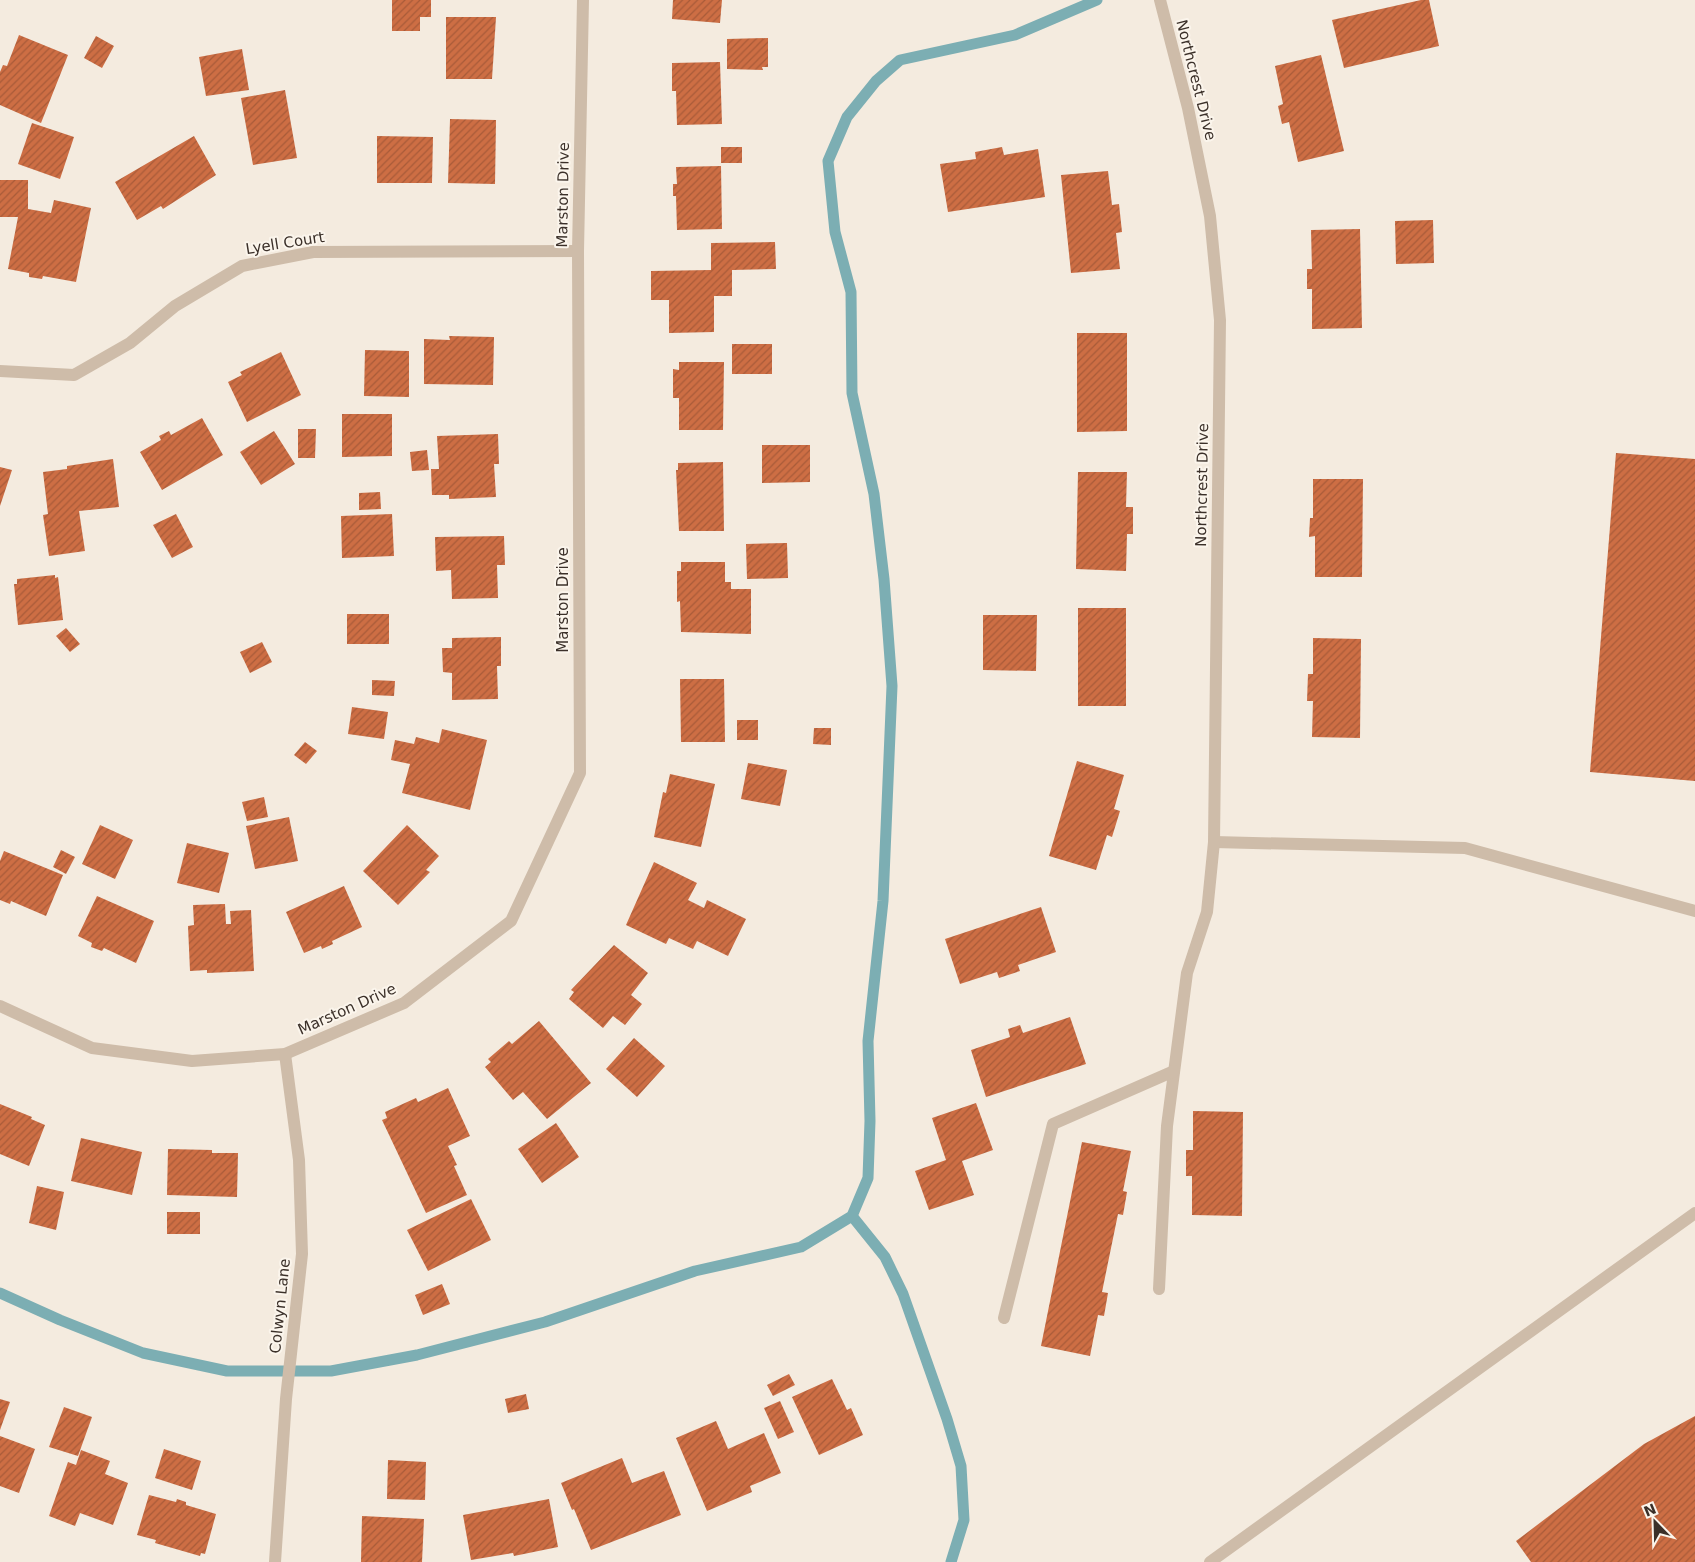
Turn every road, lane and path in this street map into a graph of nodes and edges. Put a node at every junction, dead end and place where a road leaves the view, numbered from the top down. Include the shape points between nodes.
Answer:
1 (583, 0) edge
2 (1161, 3) edge
3 (578, 252) junction
4 (0, 371) edge
5 (1214, 842) junction
6 (1695, 911) edge
7 (0, 1006) edge
8 (285, 1054) junction
9 (1174, 1071) junction
10 (1695, 1213) edge
11 (1159, 1289) dead end
12 (1004, 1318) dead end
13 (274, 1562) edge
14 (1210, 1562) edge

1 - 3 street, Marston Drive
2 - 5 street, Northcrest Drive via 1188,108 1210,216 1220,320
3 - 4 street, Lyell Court via 313,252 242,266 175,306 130,343 74,375
3 - 8 street, Marston Drive via 580,774 511,921 404,1003
5 - 6 street via 1465,848
5 - 9 street, Northcrest Drive via 1207,912 1186,973
7 - 8 street, Marston Drive via 92,1048 192,1061
8 - 13 street, Colwyn Lane via 299,1160 302,1254 286,1399
9 - 11 street, Northcrest Drive via 1167,1126
9 - 12 street via 1053,1124
10 - 14 street

